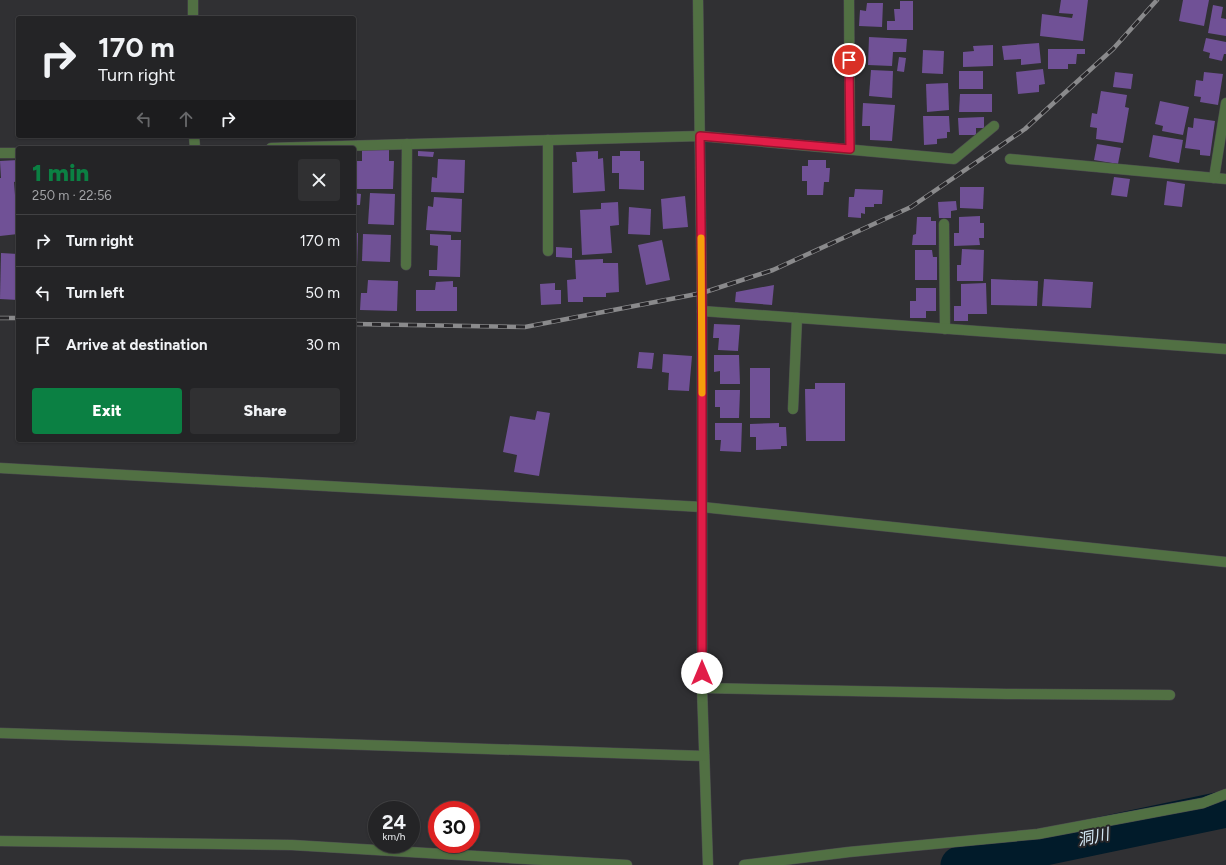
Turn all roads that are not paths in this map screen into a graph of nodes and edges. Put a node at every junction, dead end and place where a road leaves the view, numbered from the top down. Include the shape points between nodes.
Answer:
1 (193, 0) edge
2 (698, 0) edge
3 (849, 0) edge
4 (193, 16) edge
5 (1226, 103) edge
6 (994, 126) dead end
7 (700, 136) junction
8 (548, 140) junction
9 (407, 144) junction
10 (355, 146) edge
11 (850, 149) junction
12 (0, 153) edge
13 (16, 153) edge
14 (1010, 159) dead end
15 (1214, 178) junction
16 (1226, 178) edge
17 (944, 224) dead end
18 (548, 251) dead end
19 (406, 265) dead end
20 (702, 311) junction
21 (797, 318) junction
22 (944, 330) junction
23 (1226, 349) edge
24 (793, 409) dead end
25 (0, 468) edge
26 (702, 506) junction
27 (1226, 562) edge
28 (702, 688) junction
29 (1170, 695) dead end
30 (0, 733) edge
31 (704, 756) junction
32 (1226, 794) edge
33 (0, 842) edge
34 (627, 865) edge
35 (708, 865) edge
36 (744, 865) edge

1 - 4 street
2 - 7 street
3 - 11 street
5 - 15 street
6 - 11 street via 954,159
7 - 8 street
7 - 11 street
7 - 20 street
8 - 9 street
8 - 18 street
9 - 10 street
9 - 19 street
12 - 13 street
14 - 15 street
15 - 16 street
17 - 22 street
20 - 21 street
20 - 26 street
21 - 22 street
21 - 24 street
22 - 23 street
25 - 26 street
26 - 27 street
26 - 28 street
28 - 29 street
28 - 31 street
30 - 31 street
31 - 35 street
32 - 36 street via 1203,803 1038,834
33 - 34 street via 292,845

